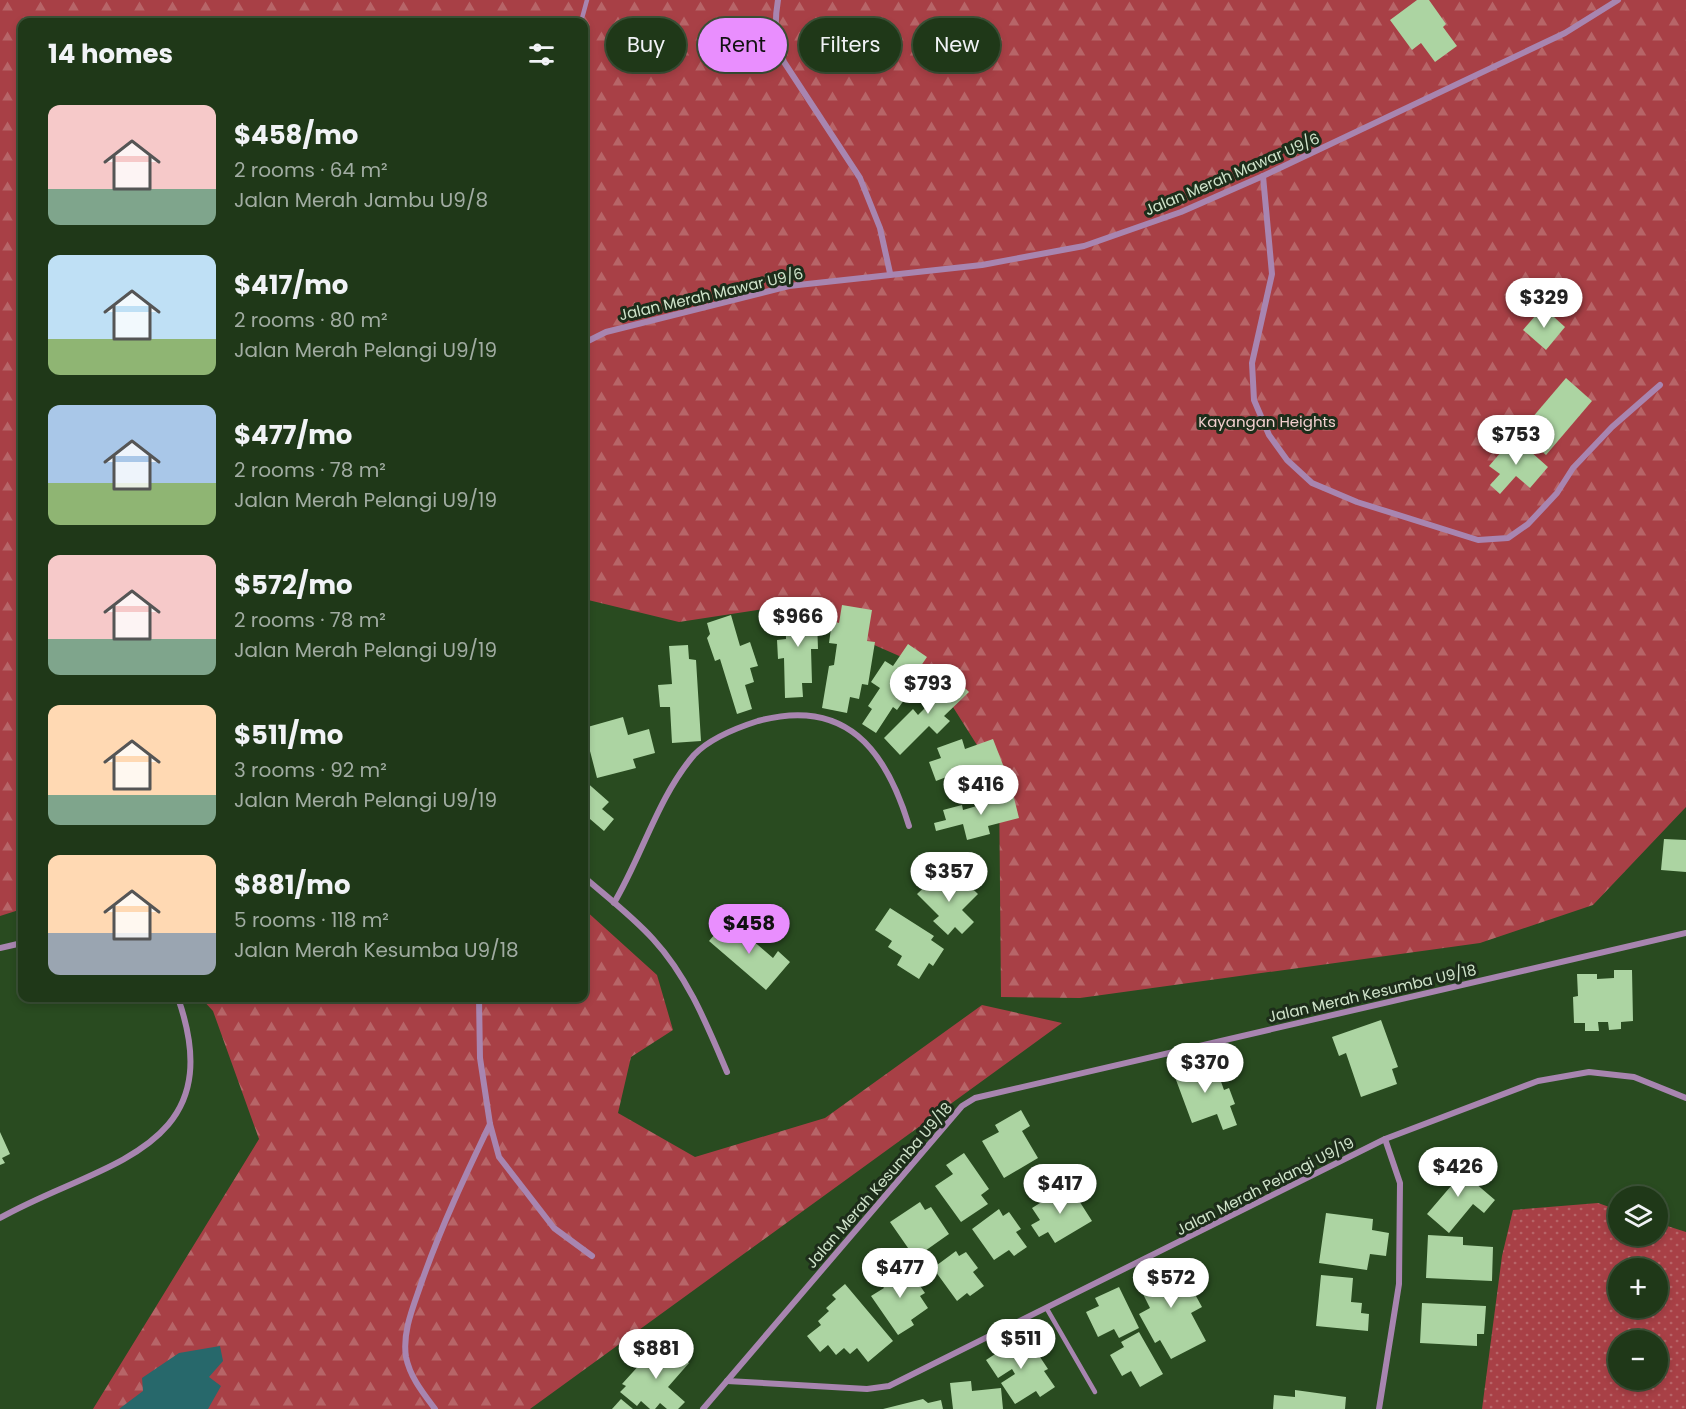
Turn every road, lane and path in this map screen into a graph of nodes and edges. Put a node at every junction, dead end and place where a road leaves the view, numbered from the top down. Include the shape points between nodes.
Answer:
1 (587, 0) edge
2 (778, 0) edge
3 (1618, 0) edge
4 (582, 18) edge
5 (1263, 176) junction
6 (890, 273) junction
7 (588, 341) edge
8 (1660, 385) dead end
9 (909, 826) dead end
10 (588, 880) edge
11 (614, 903) junction
12 (1686, 933) edge
13 (18, 944) edge
14 (0, 948) edge
15 (179, 1002) edge
16 (479, 1002) edge
17 (728, 1072) dead end
18 (1686, 1098) edge
19 (490, 1124) junction
20 (1385, 1138) junction
21 (0, 1218) edge
22 (592, 1256) dead end
23 (1047, 1309) junction
24 (727, 1381) junction
25 (1095, 1392) dead end
26 (435, 1409) edge
27 (703, 1409) edge
28 (1379, 1409) edge

1 - 4 lane
2 - 6 street via 774,24 780,53 860,178 880,228
3 - 5 street, Jalan Merah Mawar U9/6 via 1565,33
5 - 6 street, Jalan Merah Mawar U9/6 via 1182,212 1084,246 982,265
5 - 8 street via 1272,274 1252,363 1254,400 1269,435 1287,460 1312,483 1358,502 1478,540 1508,538 1528,525 1573,468
6 - 7 street, Jalan Merah Mawar U9/6 via 789,286 606,332
9 - 11 street via 893,781 875,750 856,733 824,719 775,717 715,739 696,754 668,795
10 - 11 street
11 - 17 street via 653,939 676,969
12 - 24 street, Jalan Merah Kesumba U9/18 via 975,1098 962,1106
13 - 14 street
15 - 21 street via 188,1027 190,1072 184,1097 156,1138 127,1159
16 - 19 street via 480,1058
18 - 20 street, Jalan Merah Pelangi U9/19 via 1634,1077 1590,1072 1538,1081
19 - 22 street via 499,1157 519,1185 554,1228
19 - 26 street via 439,1230 412,1305 406,1357 414,1380
20 - 23 street, Jalan Merah Pelangi U9/19
20 - 28 street via 1400,1183 1399,1284
23 - 24 street, Jalan Merah Pelangi U9/19 via 889,1386 867,1389
23 - 25 lane
24 - 27 street, Jalan Merah Kesumba U9/18

